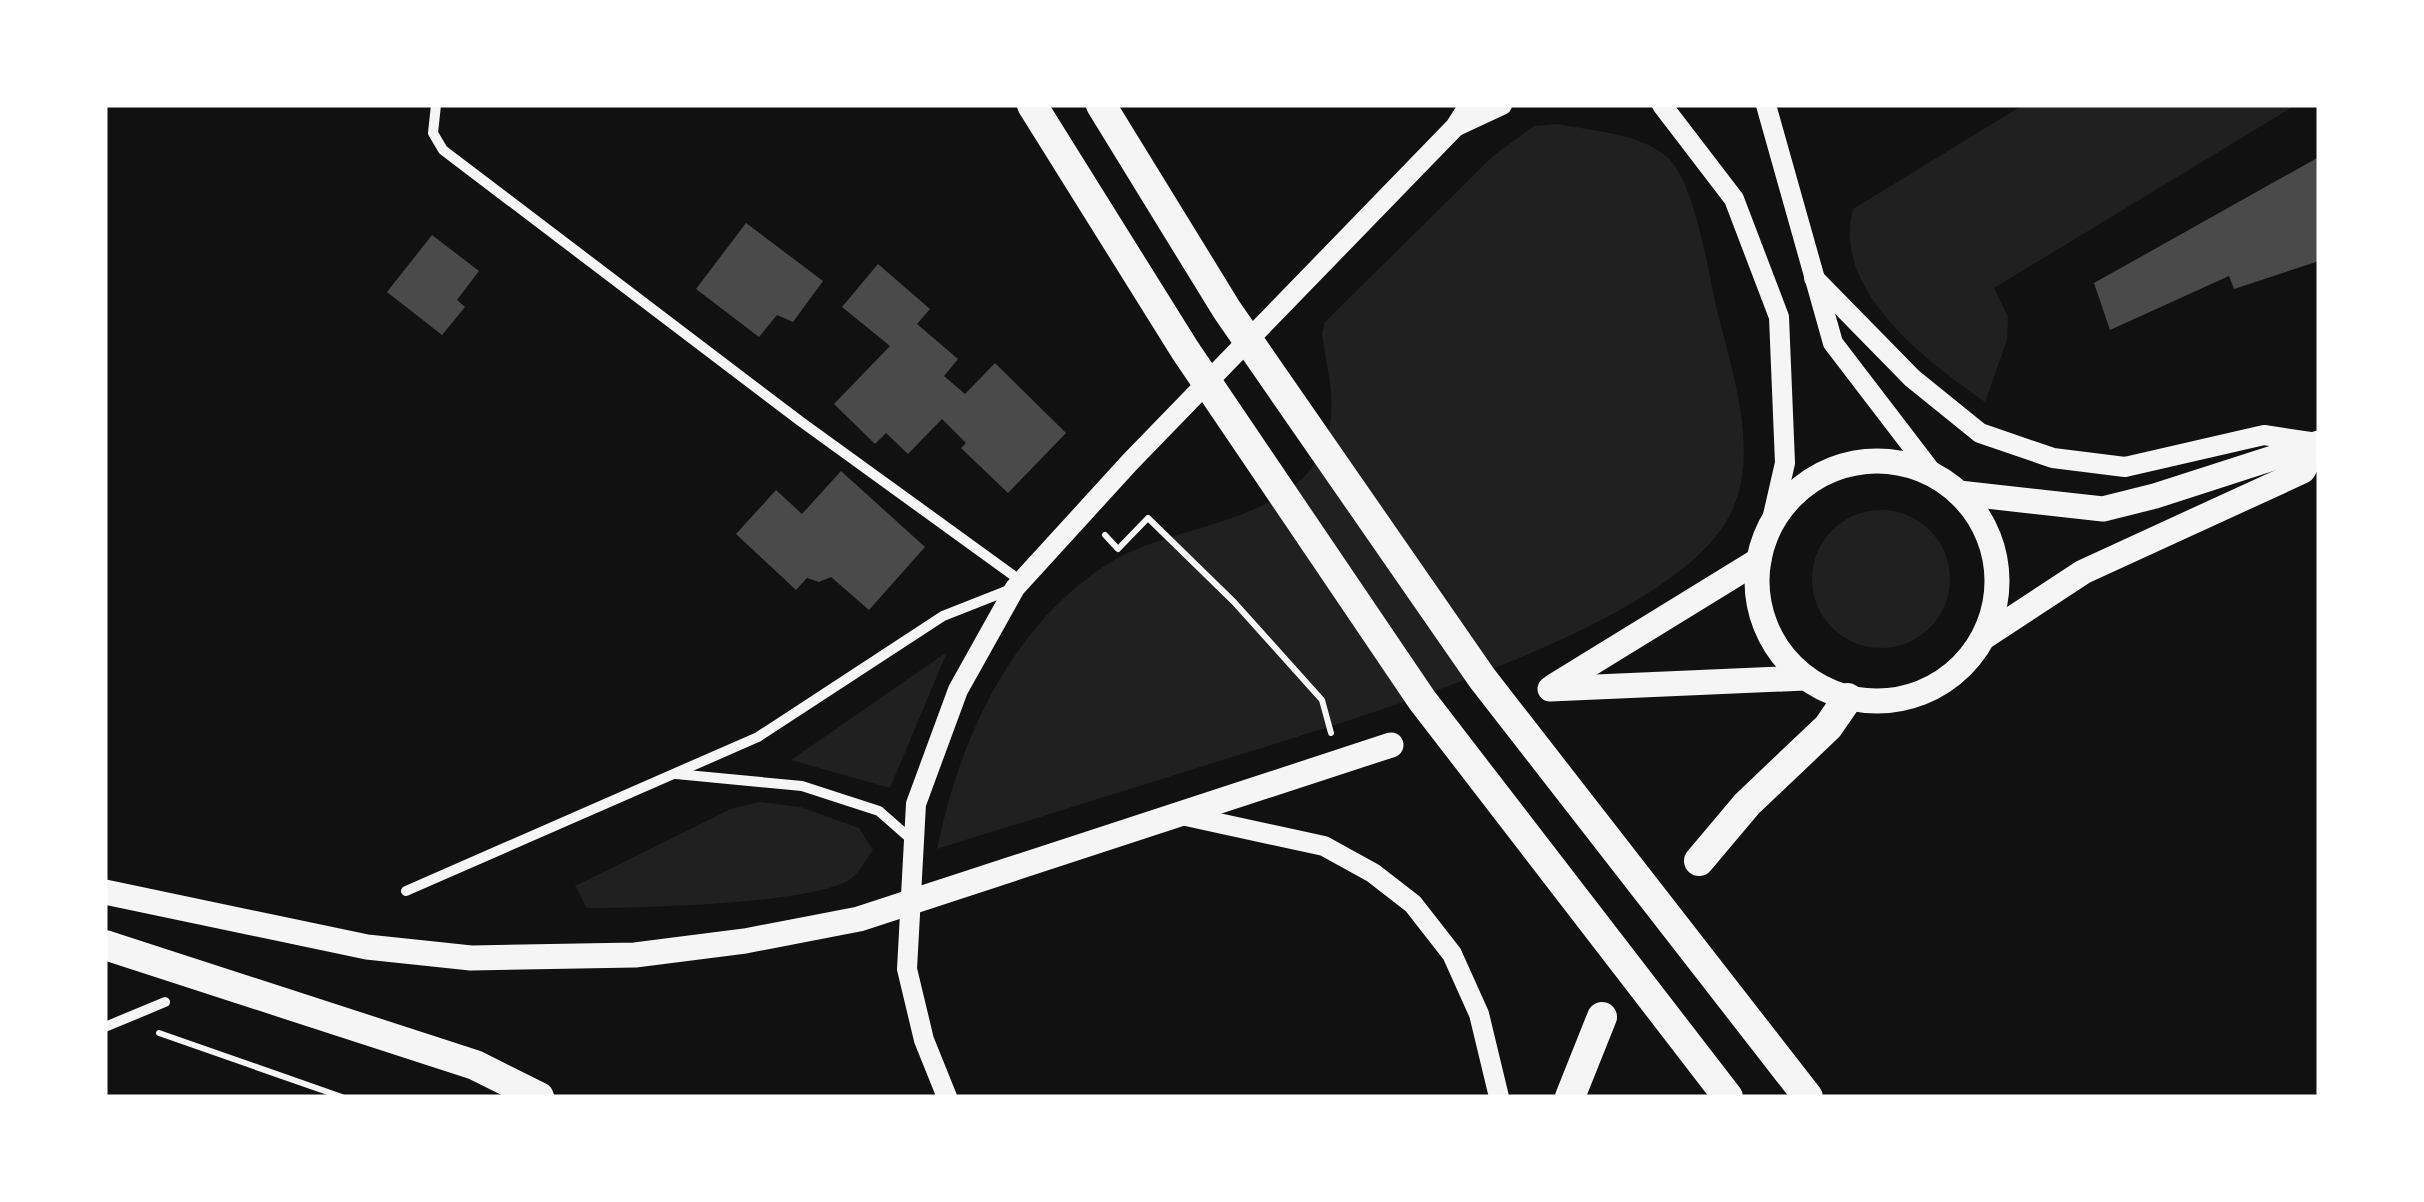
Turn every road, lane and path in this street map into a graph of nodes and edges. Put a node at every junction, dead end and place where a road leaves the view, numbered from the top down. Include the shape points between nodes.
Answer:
1 (436, 105) edge
2 (1032, 105) edge
3 (1101, 105) edge
4 (1469, 105) edge
5 (1502, 105) edge
6 (1662, 105) edge
7 (1766, 105) edge
8 (1455, 127) junction
9 (1814, 278) junction
10 (2318, 443) edge
11 (1934, 475) junction
12 (1959, 493) junction
13 (1083, 513) junction
14 (1772, 524) junction
15 (1758, 560) junction
16 (1018, 584) junction
17 (1984, 637) junction
18 (1806, 678) junction
19 (1848, 698) junction
20 (1391, 745) dead end
21 (1339, 763) junction
22 (674, 774) junction
23 (1175, 814) junction
24 (912, 840) junction
25 (1699, 862) dead end
26 (406, 891) dead end
27 (105, 892) edge
28 (105, 945) edge
29 (164, 1002) dead end
30 (1602, 1017) dead end
31 (121, 1020) junction
32 (105, 1027) edge
33 (342, 1097) edge
34 (539, 1097) edge
35 (947, 1097) edge
36 (1499, 1097) edge
37 (1570, 1097) edge
38 (1728, 1097) edge
39 (1808, 1097) edge

1 - 16 street via 433,133 443,150
2 - 38 highway via 1184,350 1422,700
3 - 39 highway via 1228,310 1482,678
4 - 8 main road
5 - 8 main road
6 - 14 main road via 1734,200 1779,317 1786,463
7 - 9 main road
8 - 13 main road
9 - 10 main road via 1912,378 1980,433 2053,458 2125,467 2264,435
9 - 11 main road via 1833,343
10 - 12 main road via 2102,509
10 - 17 main road via 2303,471 2083,572
11 - 12 main road
11 - 14 main road via 1899,462 1828,472 1796,493
12 - 17 main road via 1984,524 1996,561 1997,600
13 - 16 main road
13 - 21 path via 1118,549 1148,518 1322,700
14 - 15 main road
15 - 18 main road via 1767,632
15 - 18 main road via 1550,689
16 - 22 street via 943,616 758,737
16 - 24 main road via 958,690 916,804
17 - 19 main road via 1966,663 1912,697
18 - 19 main road
19 - 25 highway
20 - 21 main road
21 - 23 main road
22 - 24 street via 802,786 879,811
22 - 26 street
23 - 27 main road via 859,919 635,955 471,958 367,947
23 - 36 main road via 1324,846 1412,904 1452,954 1466,984
24 - 35 main road via 906,969
28 - 34 highway via 476,1066
29 - 31 street
30 - 37 highway
31 - 32 street
31 - 33 path

